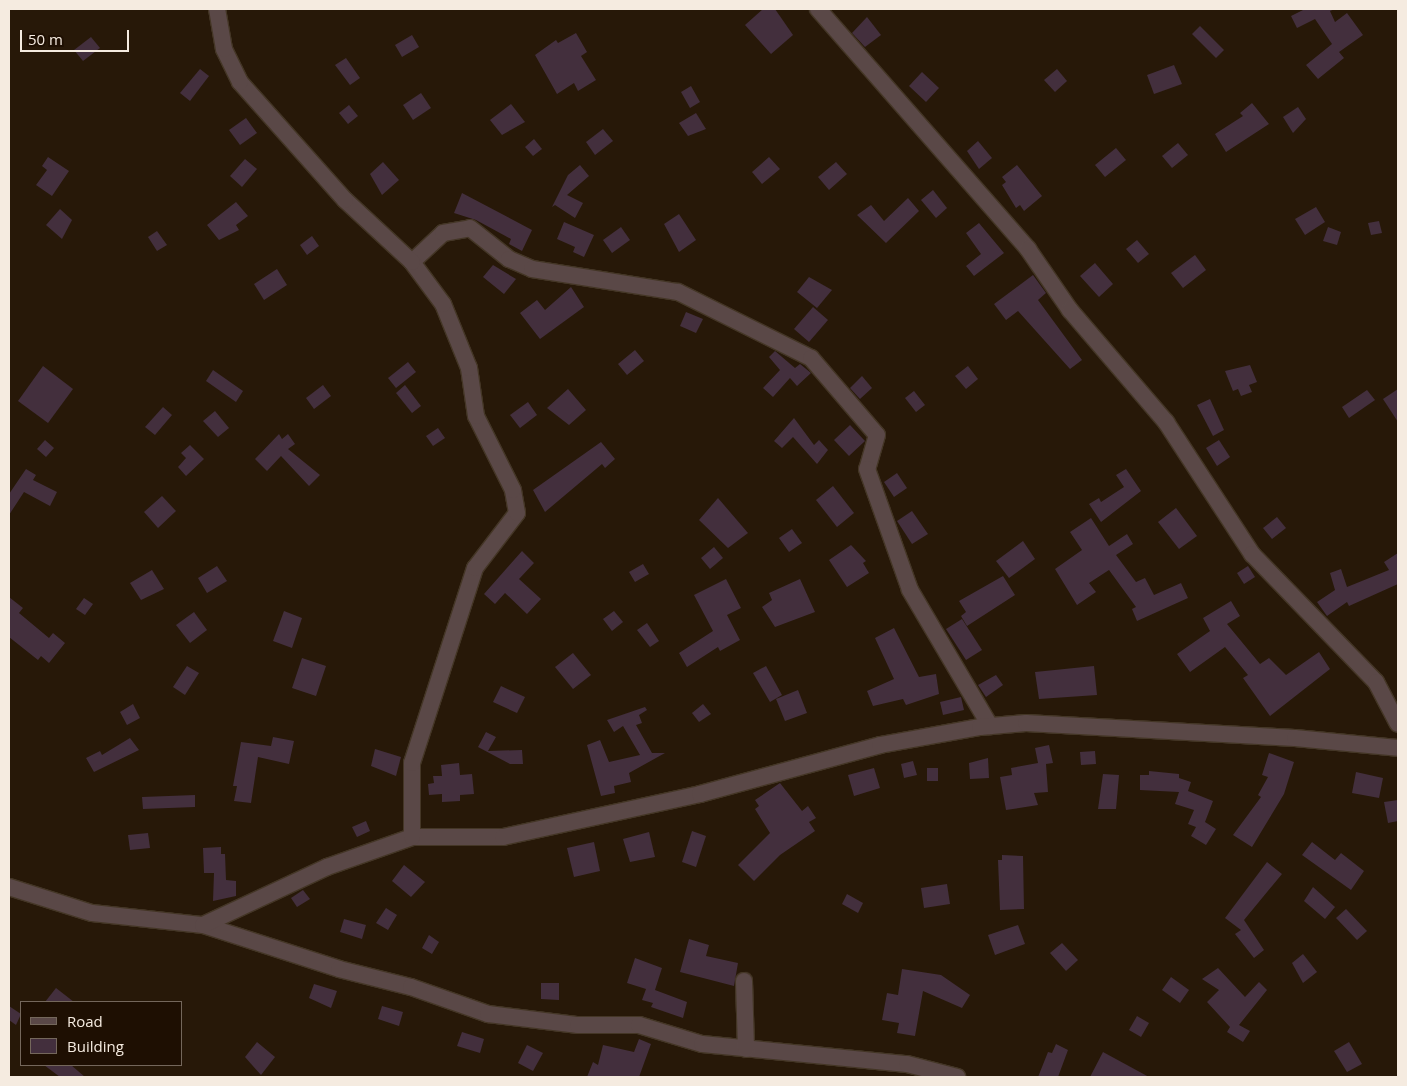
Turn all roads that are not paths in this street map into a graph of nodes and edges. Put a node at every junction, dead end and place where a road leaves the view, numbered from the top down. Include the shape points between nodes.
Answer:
1 (217, 9) edge
2 (818, 9) edge
3 (412, 262) junction
4 (1398, 724) edge
5 (990, 726) junction
6 (1398, 748) edge
7 (412, 837) junction
8 (9, 887) edge
9 (203, 925) junction
10 (744, 981) dead end
11 (746, 1049) junction
12 (934, 1074) edge
13 (957, 1077) edge

1 - 3 street via 224,49 240,82 345,200
2 - 4 street via 1028,249 1070,310 1166,422 1252,554 1376,682
3 - 5 street via 443,233 470,228 509,259 532,269 678,292 811,358 877,435 867,469 910,590
3 - 7 street via 443,304 469,368 476,416 513,490 517,513 475,568 412,763
5 - 6 street via 1026,723 1294,738
5 - 7 street via 880,746 700,794 503,837
7 - 9 street via 326,867
8 - 9 street via 92,913
9 - 11 street via 488,1014 578,1025 639,1025 702,1044
10 - 11 street
11 - 12 street via 899,1063
12 - 13 street

